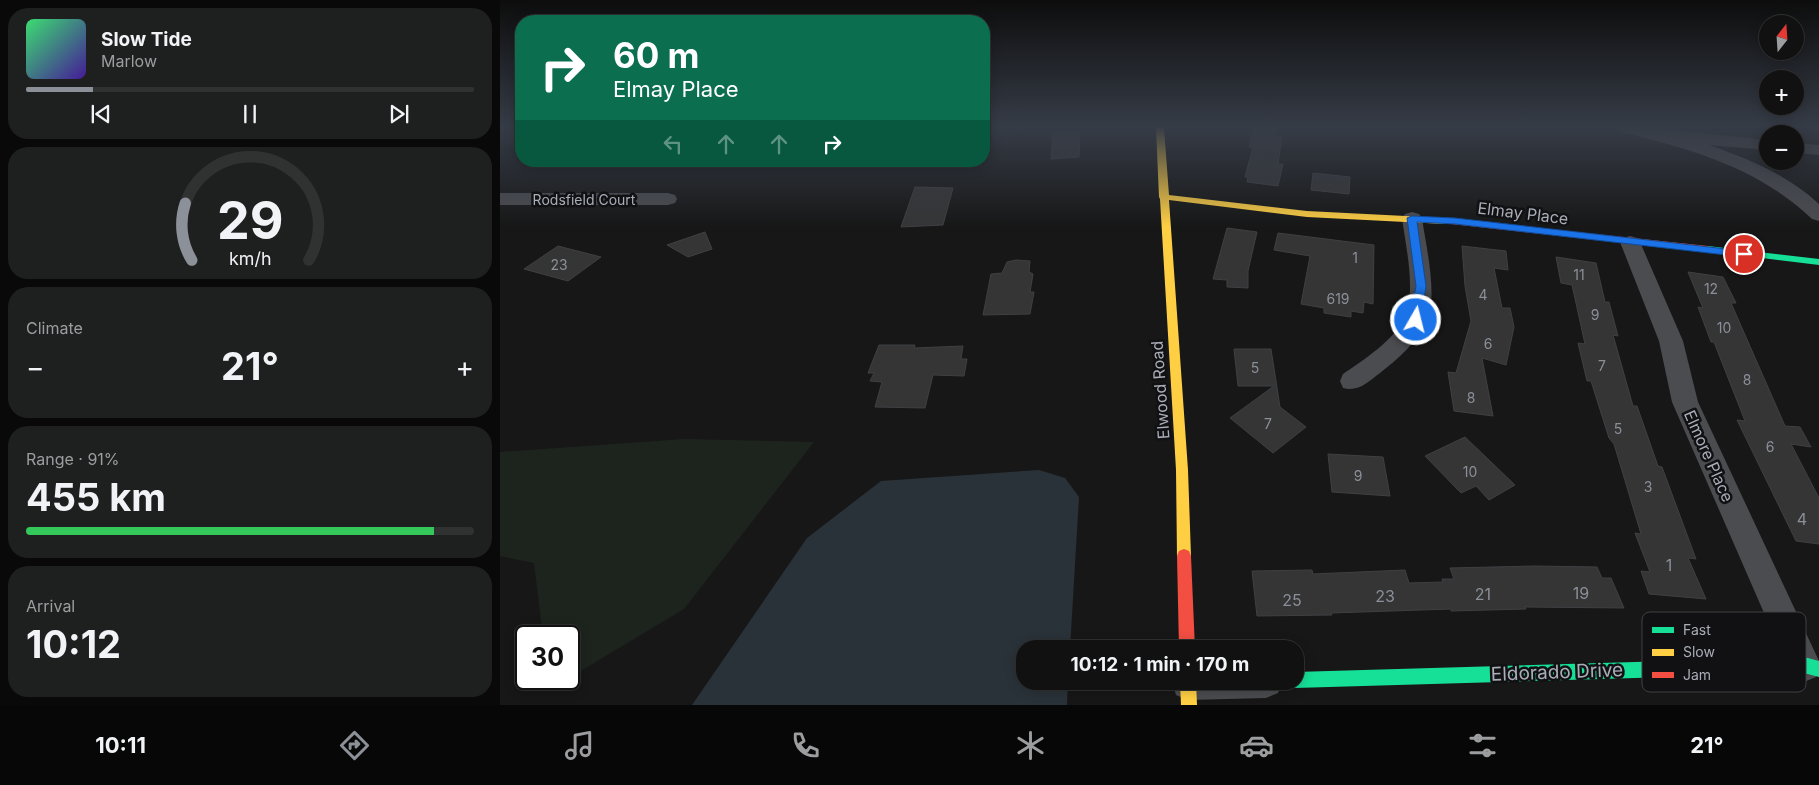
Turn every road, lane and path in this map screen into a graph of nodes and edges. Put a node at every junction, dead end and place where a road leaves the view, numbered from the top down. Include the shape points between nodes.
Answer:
1 (1161, 161) edge
2 (1735, 161) edge
3 (1163, 197) junction
4 (500, 199) edge
5 (668, 199) dead end
6 (1819, 215) edge
7 (1412, 218) junction
8 (1630, 242) junction
9 (1819, 262) edge
10 (1352, 381) dead end
11 (1785, 612) edge
12 (1187, 640) edge
13 (1642, 671) edge
14 (1304, 680) edge

1 - 3 street, Elwood Road
2 - 6 street via 1783,186
3 - 7 street, Elmay Place via 1307,214
3 - 12 street, Elwood Road via 1182,470
4 - 5 street, Rodsfield Court
7 - 8 street, Elmay Place
7 - 10 street via 1421,286 1416,320 1393,350
8 - 9 street, Elmay Place
8 - 11 street, Elmore Place via 1672,341 1685,402
13 - 14 street, Eldorado Drive

